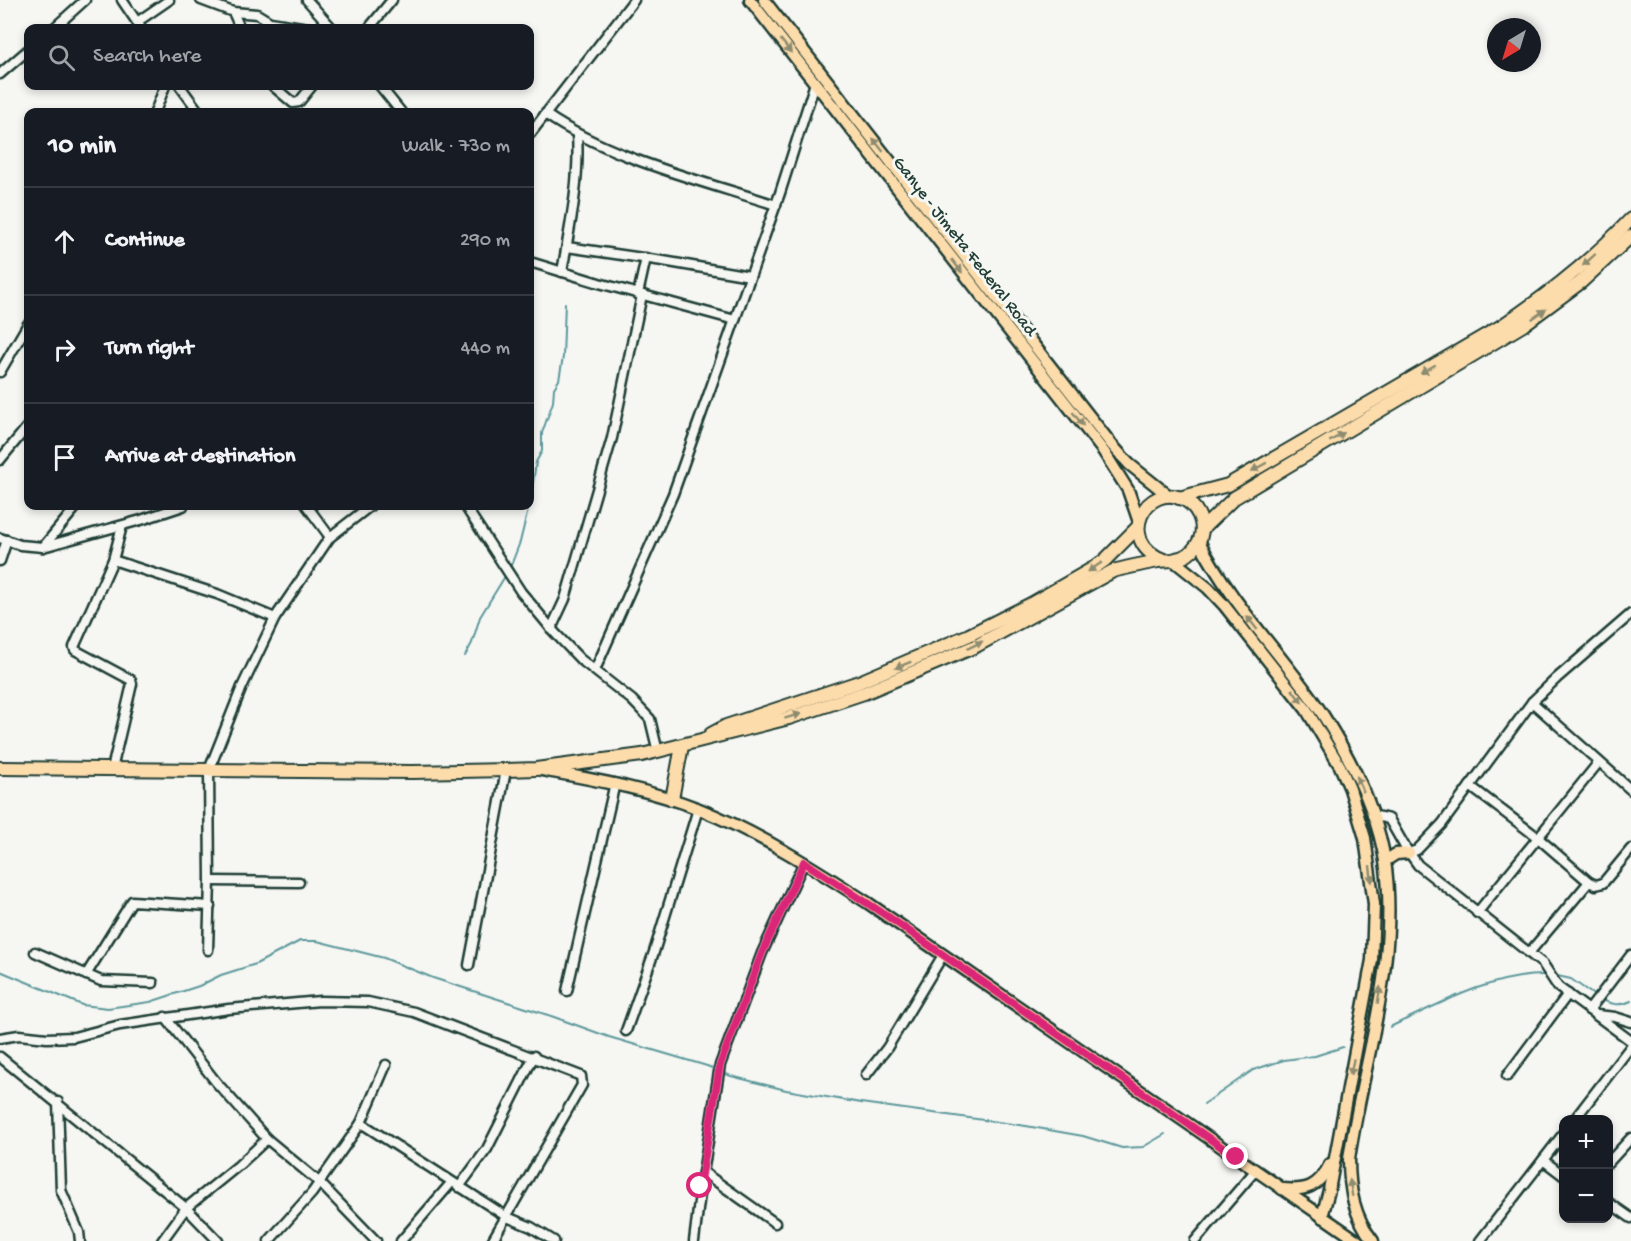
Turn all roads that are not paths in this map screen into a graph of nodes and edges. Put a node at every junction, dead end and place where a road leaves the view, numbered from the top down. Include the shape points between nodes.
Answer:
1 (85, 0) edge
2 (122, 0) edge
3 (169, 0) edge
4 (201, 0) edge
5 (392, 0) edge
6 (634, 0) edge
7 (750, 0) edge
8 (764, 0) edge
9 (313, 2) edge
10 (233, 12) junction
11 (58, 24) edge
12 (138, 24) edge
13 (140, 24) edge
14 (238, 24) edge
15 (283, 24) edge
16 (329, 24) edge
17 (372, 24) edge
18 (24, 53) edge
19 (0, 74) edge
20 (815, 83) junction
21 (163, 90) edge
22 (183, 90) edge
23 (278, 90) edge
24 (309, 90) edge
25 (383, 90) edge
26 (157, 108) edge
27 (196, 108) edge
28 (398, 108) edge
29 (545, 114) junction
30 (534, 129) edge
31 (577, 134) junction
32 (776, 205) junction
33 (1631, 219) edge
34 (1631, 236) edge
35 (567, 247) junction
36 (646, 258) junction
37 (534, 263) edge
38 (562, 272) junction
39 (750, 276) junction
40 (640, 294) junction
41 (735, 320) junction
42 (24, 331) edge
43 (0, 372) edge
44 (24, 431) edge
45 (0, 460) edge
46 (1174, 497) junction
47 (74, 510) edge
48 (171, 510) edge
49 (310, 510) edge
50 (365, 510) edge
51 (468, 510) edge
52 (1138, 524) junction
53 (122, 526) junction
54 (1201, 535) junction
55 (330, 537) junction
56 (3, 539) edge
57 (43, 547) junction
58 (113, 560) junction
59 (1169, 560) junction
60 (0, 561) edge
61 (1631, 614) edge
62 (275, 618) junction
63 (552, 629) junction
64 (595, 670) junction
65 (1532, 702) junction
66 (696, 742) junction
67 (682, 746) junction
68 (658, 752) junction
69 (1599, 762) junction
70 (0, 768) edge
71 (112, 769) junction
72 (536, 769) junction
73 (209, 770) junction
74 (506, 770) junction
75 (615, 783) junction
76 (1470, 786) junction
77 (1631, 790) edge
78 (672, 800) junction
79 (698, 809) junction
80 (1372, 815) junction
81 (1537, 837) junction
82 (1631, 849) edge
83 (1409, 852) junction
84 (1385, 861) junction
85 (804, 862) junction
86 (210, 881) junction
87 (299, 882) dead end
88 (1589, 882) junction
89 (210, 906) junction
90 (1477, 913) junction
91 (208, 950) dead end
92 (35, 952) dead end
93 (1529, 953) junction
94 (944, 955) junction
95 (1631, 955) edge
96 (469, 966) dead end
97 (86, 975) junction
98 (153, 983) dead end
99 (567, 991) dead end
100 (1568, 994) junction
101 (1595, 1006) junction
102 (165, 1017) junction
103 (1631, 1022) edge
104 (626, 1031) dead end
105 (0, 1038) edge
106 (1631, 1043) edge
107 (534, 1056) junction
108 (0, 1058) edge
109 (386, 1065) dead end
110 (866, 1075) dead end
111 (1507, 1076) dead end
112 (57, 1102) junction
113 (1577, 1115) edge
114 (361, 1123) junction
115 (1559, 1138) edge
116 (1631, 1138) edge
117 (267, 1139) junction
118 (1335, 1153) junction
119 (1613, 1158) edge
120 (1543, 1160) junction
121 (1256, 1171) junction
122 (703, 1172) junction
123 (1559, 1173) edge
124 (318, 1182) junction
125 (455, 1185) junction
126 (1282, 1189) junction
127 (1613, 1205) edge
128 (186, 1208) junction
129 (1322, 1217) junction
130 (507, 1218) junction
131 (1631, 1218) edge
132 (775, 1223) dead end
133 (80, 1241) edge
134 (162, 1241) edge
135 (218, 1241) edge
136 (269, 1241) edge
137 (376, 1241) edge
138 (401, 1241) edge
139 (492, 1241) edge
140 (554, 1241) edge
141 (694, 1241) edge
142 (1195, 1241) edge
143 (1358, 1241) edge
144 (1373, 1241) edge
145 (1480, 1241) edge

1 - 11 street
2 - 12 street
3 - 13 street
4 - 10 street
5 - 17 street
6 - 29 street
7 -> 20 main road, Ganye - Jimeta Federal Road
46 -> 8 main road, Ganye - Jimeta Federal Road via 1129,464 1112,445
9 - 16 street
10 - 14 street
10 - 15 street
18 - 19 street
20 - 32 street
20 -> 52 main road, Ganye - Jimeta Federal Road via 1104,452 1128,490
21 - 26 street
22 - 27 street
23 - 24 street via 293,103 299,102
25 - 28 street
29 - 30 street
29 - 31 street
31 - 32 street via 651,164
31 - 35 street via 578,168
32 - 39 street
33 -> 46 highway via 1574,274 1500,327 1228,485
54 -> 34 highway via 1216,513 1234,498 1538,315
35 - 36 street
35 - 38 street
36 - 39 street
36 - 40 street
37 - 38 street
38 - 40 street
39 - 41 street
40 - 41 street
40 - 63 street via 612,438 565,599
41 - 64 street via 673,494
42 - 43 street
44 - 45 street
46 - 52 highway via 1158,498 1149,504
46 - 54 highway via 1196,509 1201,519
47 - 57 street
48 - 53 street
49 - 55 street
50 - 55 street
51 - 63 street via 521,592
52 - 59 highway via 1139,536 1148,552
52 -> 66 highway via 1092,569 969,635 859,682 726,726
53 - 57 street
53 - 58 street
54 - 59 highway via 1193,550
80 -> 54 main road via 1336,736 1233,598
55 - 62 street
56 - 57 street
56 - 60 street
58 - 62 street via 217,594
58 - 71 street via 74,647 131,680
66 -> 59 highway via 864,693 976,646 1113,571
59 -> 118 main road via 1208,588 1224,605 1306,709 1340,766 1365,838 1374,904 1372,960
61 - 65 street
62 - 73 street
63 - 64 street
64 - 68 street via 650,719
65 - 69 street
65 - 76 street
66 - 67 highway
67 - 68 highway
67 - 78 highway
68 - 72 highway
69 - 77 street
69 - 81 street
70 - 71 highway
71 - 73 highway
72 - 74 highway
72 - 75 main road
73 - 74 highway
73 - 86 street
74 - 96 street
75 - 78 main road
75 - 99 street
76 - 81 street
76 - 83 street via 1442,824 1417,850
78 - 79 main road
79 - 85 main road
79 - 104 street
80 - 83 street via 1389,819
80 - 84 main road
81 - 88 street
81 - 90 street
82 - 88 street via 1602,883
83 - 84 main road
83 - 90 street
144 -> 84 main road via 1354,1206 1349,1159 1385,958
85 - 94 main road
85 - 122 street via 762,953 720,1065
86 - 87 street
86 - 89 street
88 - 93 street
89 - 91 street
89 - 97 street via 132,902
90 - 93 street
92 - 97 street
93 - 100 street
94 - 110 street
94 - 121 main road
95 - 101 street
97 - 98 street via 101,981
100 - 101 street
100 - 111 street
101 - 103 street
101 - 106 street
102 - 105 street via 74,1037
102 - 107 street via 320,1001 368,1002 414,1012
102 - 117 street
106 - 113 street
107 - 125 street via 487,1149
107 - 130 street via 583,1079
108 - 112 street
109 - 114 street
112 - 128 street
112 - 133 street via 61,1190
114 - 124 street
114 - 125 street
115 - 120 street
116 - 119 street
117 - 124 street
117 - 128 street
118 - 126 main road via 1317,1182 1304,1190
118 - 129 main road
120 - 123 street
120 - 145 street
121 - 126 main road
121 - 142 street
122 - 132 street
122 - 141 street
124 - 136 street
124 - 137 street
125 - 130 street
125 - 138 street
126 - 129 main road
127 - 131 street
128 - 134 street
128 - 135 street
129 - 143 main road
130 - 139 street
130 - 140 street

